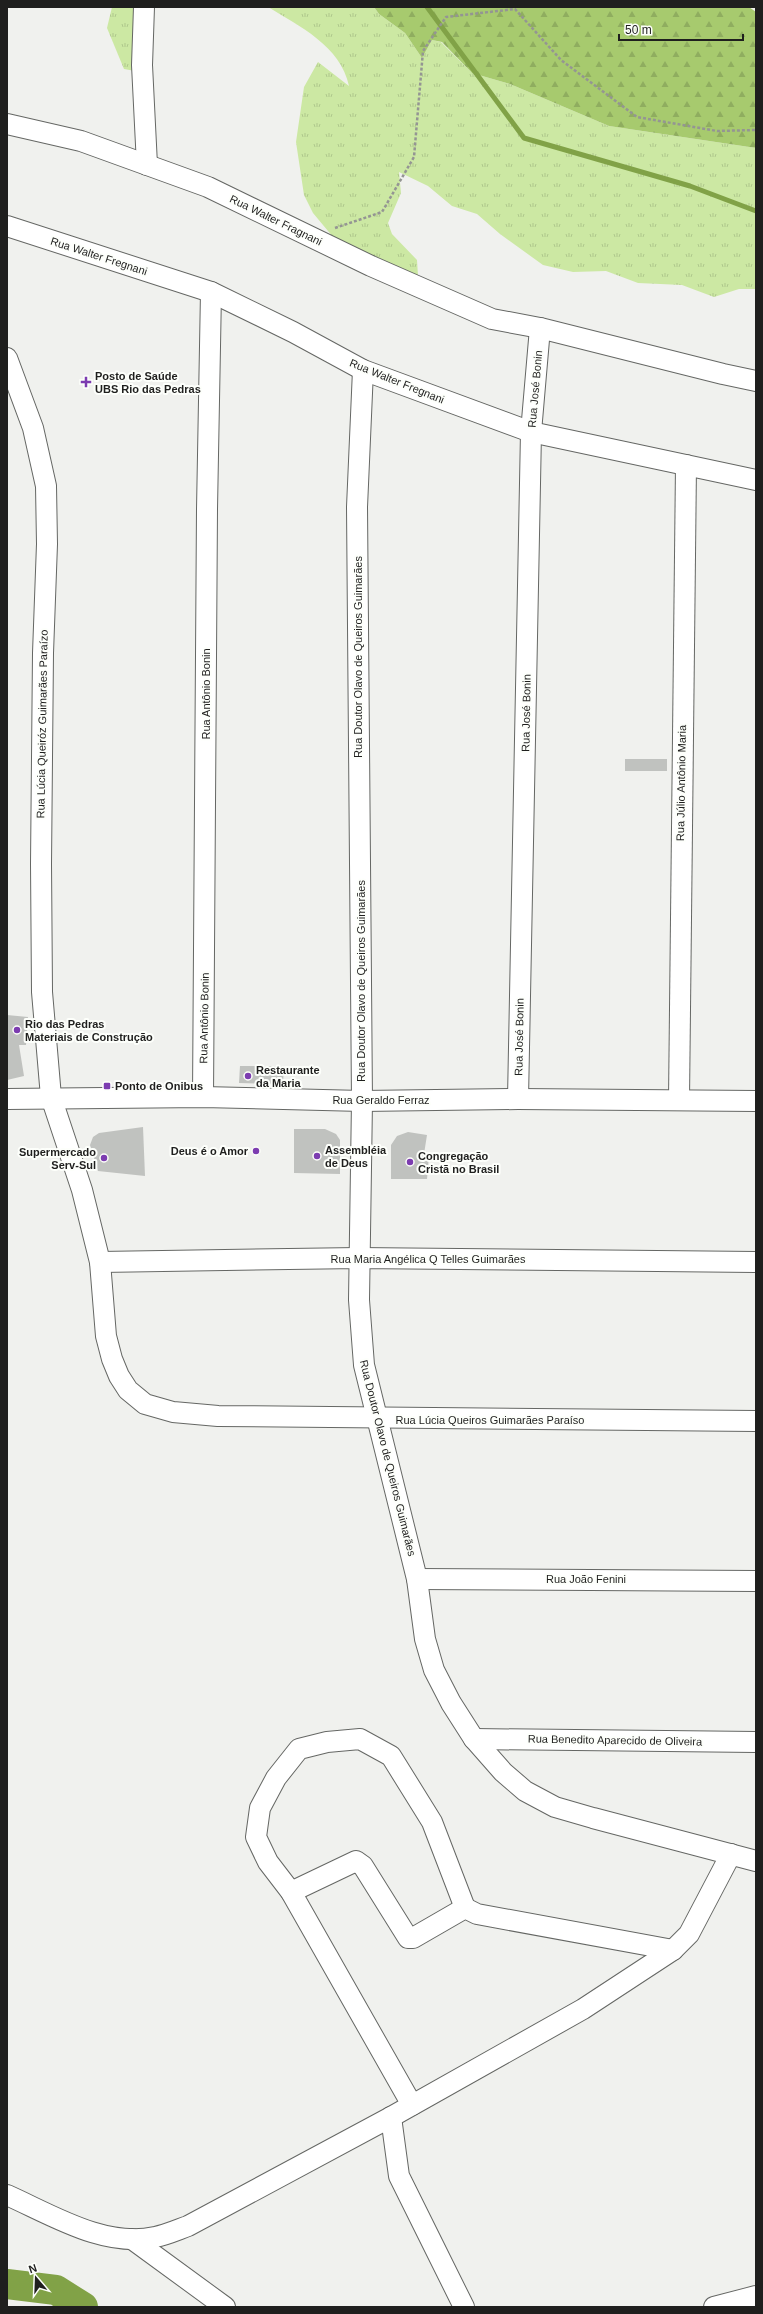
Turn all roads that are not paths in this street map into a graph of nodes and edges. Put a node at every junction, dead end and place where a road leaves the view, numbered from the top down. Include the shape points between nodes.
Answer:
1 (144, 7) edge
2 (7, 124) edge
3 (147, 165) junction
4 (7, 226) edge
5 (211, 292) junction
6 (540, 328) junction
7 (7, 358) edge
8 (363, 370) junction
9 (756, 381) edge
10 (531, 432) junction
11 (686, 465) junction
12 (756, 480) edge
13 (51, 1097) junction
14 (203, 1097) junction
15 (7, 1099) edge
16 (518, 1099) junction
17 (679, 1100) junction
18 (362, 1101) junction
19 (756, 1102) edge
20 (358, 1258) junction
21 (100, 1262) junction
22 (756, 1262) edge
23 (376, 1419) junction
24 (756, 1421) edge
25 (417, 1579) junction
26 (756, 1581) edge
27 (474, 1739) junction
28 (756, 1742) edge
29 (731, 1854) junction
30 (756, 1861) edge
31 (291, 1892) junction
32 (465, 1908) junction
33 (673, 1950) junction
34 (412, 2105) junction
35 (391, 2117) junction
36 (7, 2195) edge
37 (132, 2239) junction
38 (756, 2296) edge
39 (225, 2307) edge
40 (464, 2307) edge
41 (714, 2307) edge

1 - 3 street via 142,65
2 - 3 street, Rua Walter Fragnani via 81,141
3 - 6 street, Rua Walter Fragnani via 208,187 492,319
4 - 5 street, Rua Walter Fregnani
5 - 8 street, Rua Walter Fregnani
5 - 14 street, Rua Antônio Bonin
6 - 9 street
6 - 10 street, Rua José Bonin
7 - 13 street, Rua Lúcia Queiróz Guimarães Paraízo via 33,428 46,486 41,864 42,992
8 - 10 street, Rua Walter Fregnani
8 - 18 street, Rua Doutor Olavo de Queiros Guimarães via 357,507
10 - 11 street, Rua Walter Fregnani
10 - 16 street, Rua José Bonin
11 - 12 street, Rua Walter Fregnani
11 - 17 street, Rua Júlio Antônio Maria
13 - 14 street, Rua Geraldo Ferraz
13 - 15 street, Rua Geraldo Ferraz
13 - 21 street, Rua Lúcia Queiros Guimarães Paraíso via 82,1190
14 - 18 street, Rua Geraldo Ferraz
16 - 17 street, Rua Geraldo Ferraz
16 - 18 street, Rua Geraldo Ferraz
17 - 19 street, Rua Geraldo Ferraz
18 - 20 street, Rua Doutor Olavo de Queiros Guimarães
20 - 21 street, Rua Maria Angélica Q Telles Guimarães
20 - 22 street, Rua Maria Angélica Q Telles Guimarães
20 - 23 street, Rua Doutor Olavo de Queiros Guimarães via 364,1366
21 - 23 street, Rua Lúcia Queiros Guimarães Paraíso via 106,1336 112,1359 128,1390 145,1404 173,1412 218,1416
23 - 24 street, Rua Lúcia Queiros Guimarães Paraíso
23 - 25 street, Rua Doutor Olavo de Queiros Guimarães
25 - 26 street, Rua João Fenini
25 - 27 street, Rua Doutor Olavo de Queiros Guimarães via 425,1639 434,1670
27 - 28 street, Rua Benedito Aparecido de Oliveira
27 - 29 street, Rua Doutor Olavo de Queiros Guimarães via 503,1772 525,1791 555,1807
29 - 30 street, Rua Doutor Olavo de Queiros Guimarães
29 - 33 street via 689,1934
31 - 32 street via 356,1861 363,1866 408,1938
31 - 32 street via 268,1862 256,1837 260,1808 276,1778 299,1749 327,1742 360,1739 391,1756 432,1822
31 - 34 street
32 - 33 street via 477,1914
33 - 34 street via 582,2009
34 - 35 street
35 - 37 street via 188,2226 156,2237
35 - 40 street via 399,2176
36 - 37 street via 99,2235
37 - 39 street
38 - 41 street

